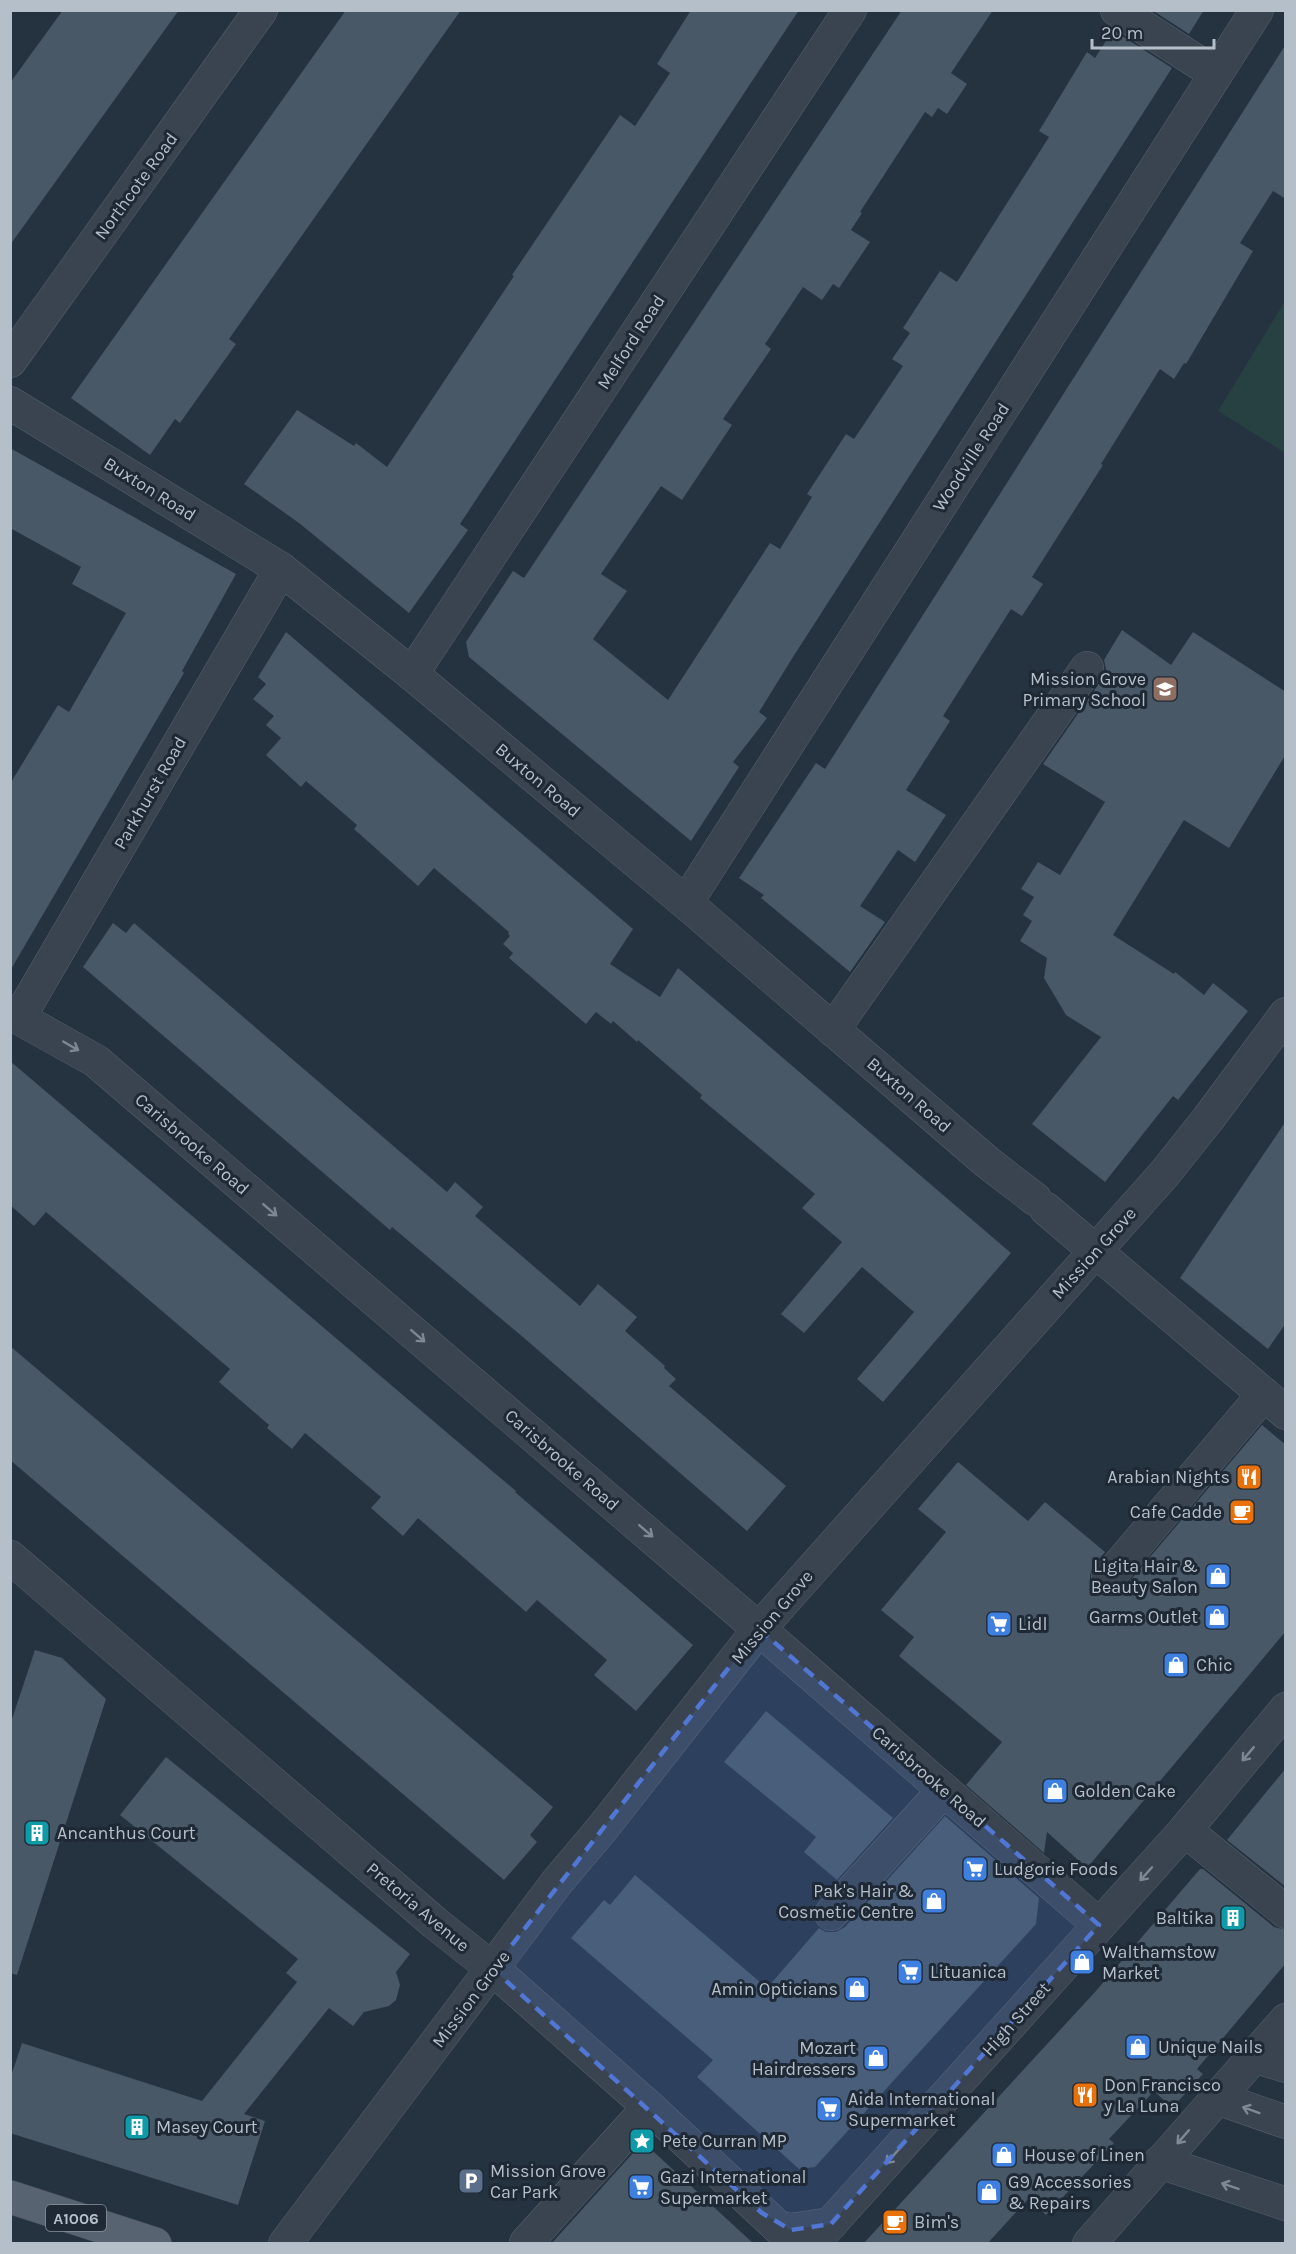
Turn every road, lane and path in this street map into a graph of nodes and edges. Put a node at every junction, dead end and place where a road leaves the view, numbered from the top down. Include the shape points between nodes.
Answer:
1 (261, 10) edge
2 (850, 10) edge
3 (1117, 10) edge
4 (1257, 10) edge
5 (1216, 74) junction
6 (10, 362) edge
7 (10, 403) edge
8 (281, 569) junction
9 (1087, 668) dead end
10 (412, 674) junction
11 (686, 903) junction
12 (1286, 1014) edge
13 (15, 1015) edge
14 (833, 1030) junction
15 (1096, 1251) junction
16 (1275, 1403) edge
17 (10, 1557) edge
18 (1108, 1578) dead end
19 (759, 1629) junction
20 (1286, 1709) edge
21 (944, 1790) junction
22 (1185, 1830) junction
23 (1286, 1912) edge
24 (831, 1914) dead end
25 (1099, 1926) junction
26 (493, 1970) junction
27 (1286, 2020) edge
28 (1254, 2056) junction
29 (1286, 2066) edge
30 (1217, 2098) junction
31 (649, 2107) junction
32 (1286, 2122) edge
33 (1160, 2162) junction
34 (10, 2197) edge
35 (1286, 2204) edge
36 (822, 2234) edge
37 (526, 2243) edge
38 (155, 2244) edge
39 (285, 2244) edge
40 (1089, 2244) edge

1 - 6 street, Northcote Road
2 - 10 street, Melford Road
3 - 5 street
4 - 5 street, Woodville Road
5 - 11 street, Woodville Road
7 - 8 street, Buxton Road
8 - 10 street, Buxton Road
8 - 13 street, Parkhurst Road
9 - 14 street
10 - 11 street, Buxton Road
11 - 14 street, Buxton Road
12 - 15 street, Mission Grove via 1186,1148
13 -> 19 street, Carisbrooke Road via 96,1061
14 - 15 street, Buxton Road
15 - 16 street, Buxton Road
15 - 19 street, Mission Grove
16 - 18 street
17 - 26 street, Pretoria Avenue
19 - 21 street, Carisbrooke Road
19 - 26 street, Mission Grove via 557,1882
20 -> 22 street, High Street
21 - 24 street
21 - 25 street, Carisbrooke Road
22 - 23 street
22 -> 25 street, High Street
25 -> 36 street, High Street
26 - 31 street, Pretoria Avenue
26 - 39 street, Mission Grove
27 - 28 street
28 - 29 street
28 - 30 street
32 -> 30 street
30 -> 33 street
31 - 36 street, Pretoria Avenue via 779,2228
31 - 37 street
35 -> 33 street
33 - 40 street
34 - 38 main road, A1006

